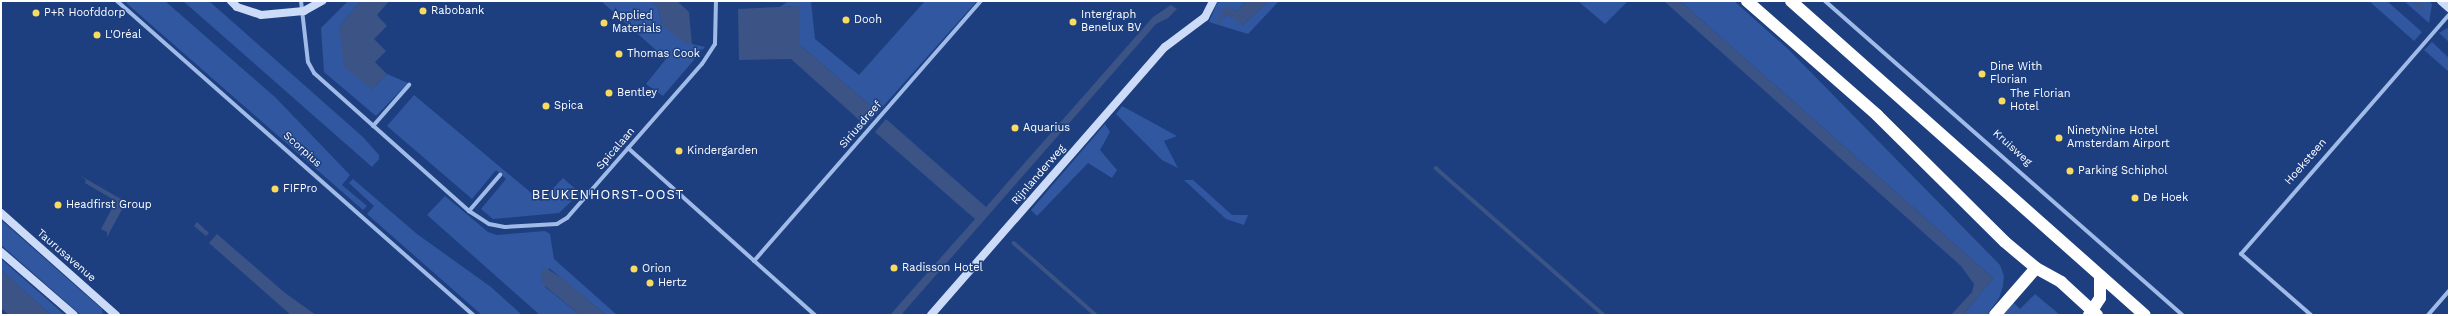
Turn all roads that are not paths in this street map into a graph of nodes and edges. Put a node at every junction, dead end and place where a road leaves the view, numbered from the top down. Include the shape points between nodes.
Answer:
1 (117, 1) edge
2 (231, 1) edge
3 (301, 1) edge
4 (322, 1) edge
5 (716, 1) edge
6 (981, 1) edge
7 (1213, 1) edge
8 (1747, 1) edge
9 (1791, 1) edge
10 (1825, 1) edge
11 (2441, 1) edge
12 (2449, 8) edge
13 (304, 11) junction
14 (2449, 15) edge
15 (409, 86) dead end
16 (373, 126) junction
17 (628, 148) junction
18 (500, 175) dead end
19 (470, 211) junction
20 (1, 214) edge
21 (1, 252) edge
22 (754, 261) junction
23 (2036, 268) junction
24 (2100, 276) junction
25 (2449, 291) edge
26 (2094, 314) edge
27 (74, 315) edge
28 (116, 315) edge
29 (473, 315) edge
30 (815, 315) edge
31 (931, 315) edge
32 (1995, 315) edge
33 (2145, 315) edge
34 (2182, 315) edge
35 (2311, 315) edge
36 (2428, 315) edge

1 - 29 street, Scorpius
2 - 13 street via 254,14
3 - 13 street, Spicalaan
4 - 13 street
5 - 17 street, Spicalaan via 715,44 699,68
6 - 22 street, Siriusdreef
7 - 31 street, Rijnlanderweg via 1205,17 1165,47
8 - 23 highway via 1878,115 2005,242
9 - 24 highway
10 - 34 street, Kruisweg
11 - 12 street
13 - 16 street, Spicalaan via 308,62 314,73
14 - 35 street, Hoeksteen via 2241,254
15 - 16 street
16 - 19 street, Spicalaan
17 - 19 street, Spicalaan via 567,218 557,224 505,227 489,224
17 - 22 street
18 - 19 street
20 - 28 street, Taurusavenue
21 - 27 street
22 - 30 street
23 - 26 highway via 2061,282
23 - 32 highway
24 - 26 highway via 2102,290
24 - 33 highway
25 - 36 street

